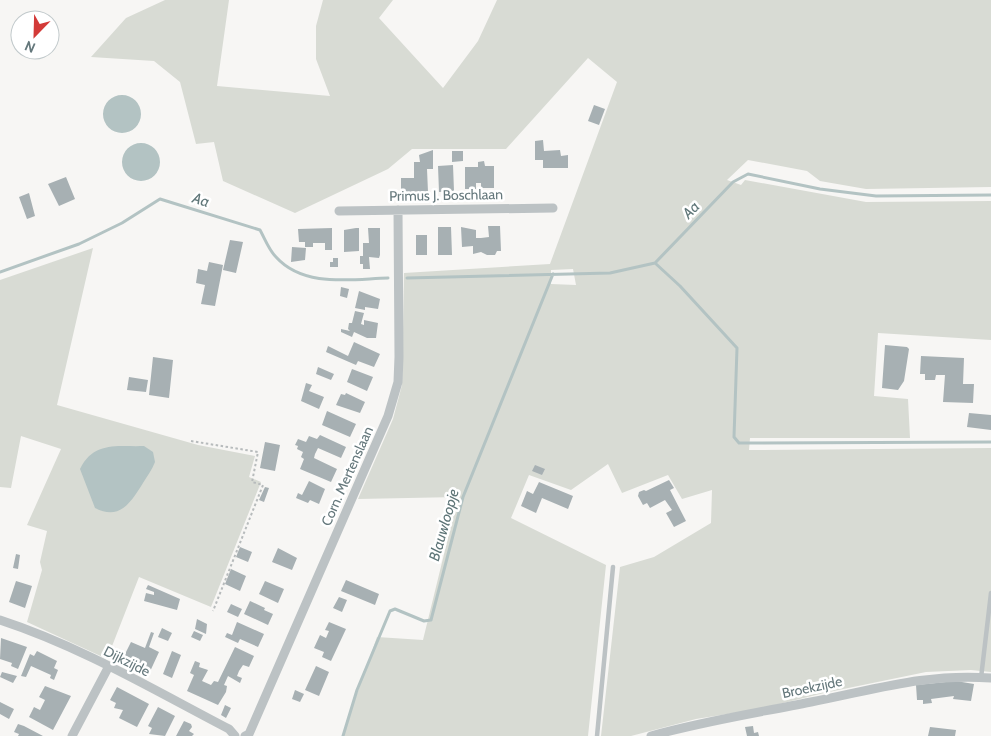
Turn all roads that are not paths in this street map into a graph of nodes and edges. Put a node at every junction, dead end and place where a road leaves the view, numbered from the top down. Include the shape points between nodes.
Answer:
1 (553, 208) dead end
2 (398, 210) junction
3 (339, 212) dead end
4 (613, 567) dead end
5 (991, 593) edge
6 (0, 620) edge
7 (109, 666) junction
8 (981, 678) junction
9 (991, 678) edge
10 (72, 736) edge
11 (235, 736) edge
12 (246, 736) edge
13 (597, 736) edge
14 (651, 736) edge

1 - 2 street, Primus J. Boschlaan
2 - 3 street, Primus J. Boschlaan
2 - 12 street, Corn. Mertenslaan via 399,357 396,391 388,416
4 - 13 lane
5 - 8 lane
6 - 7 street, Dijkzijde via 35,631
7 - 10 street
7 - 11 street, Dijkzijde via 229,729
8 - 9 street, Broekzijde
8 - 14 street, Broekzijde via 900,682

